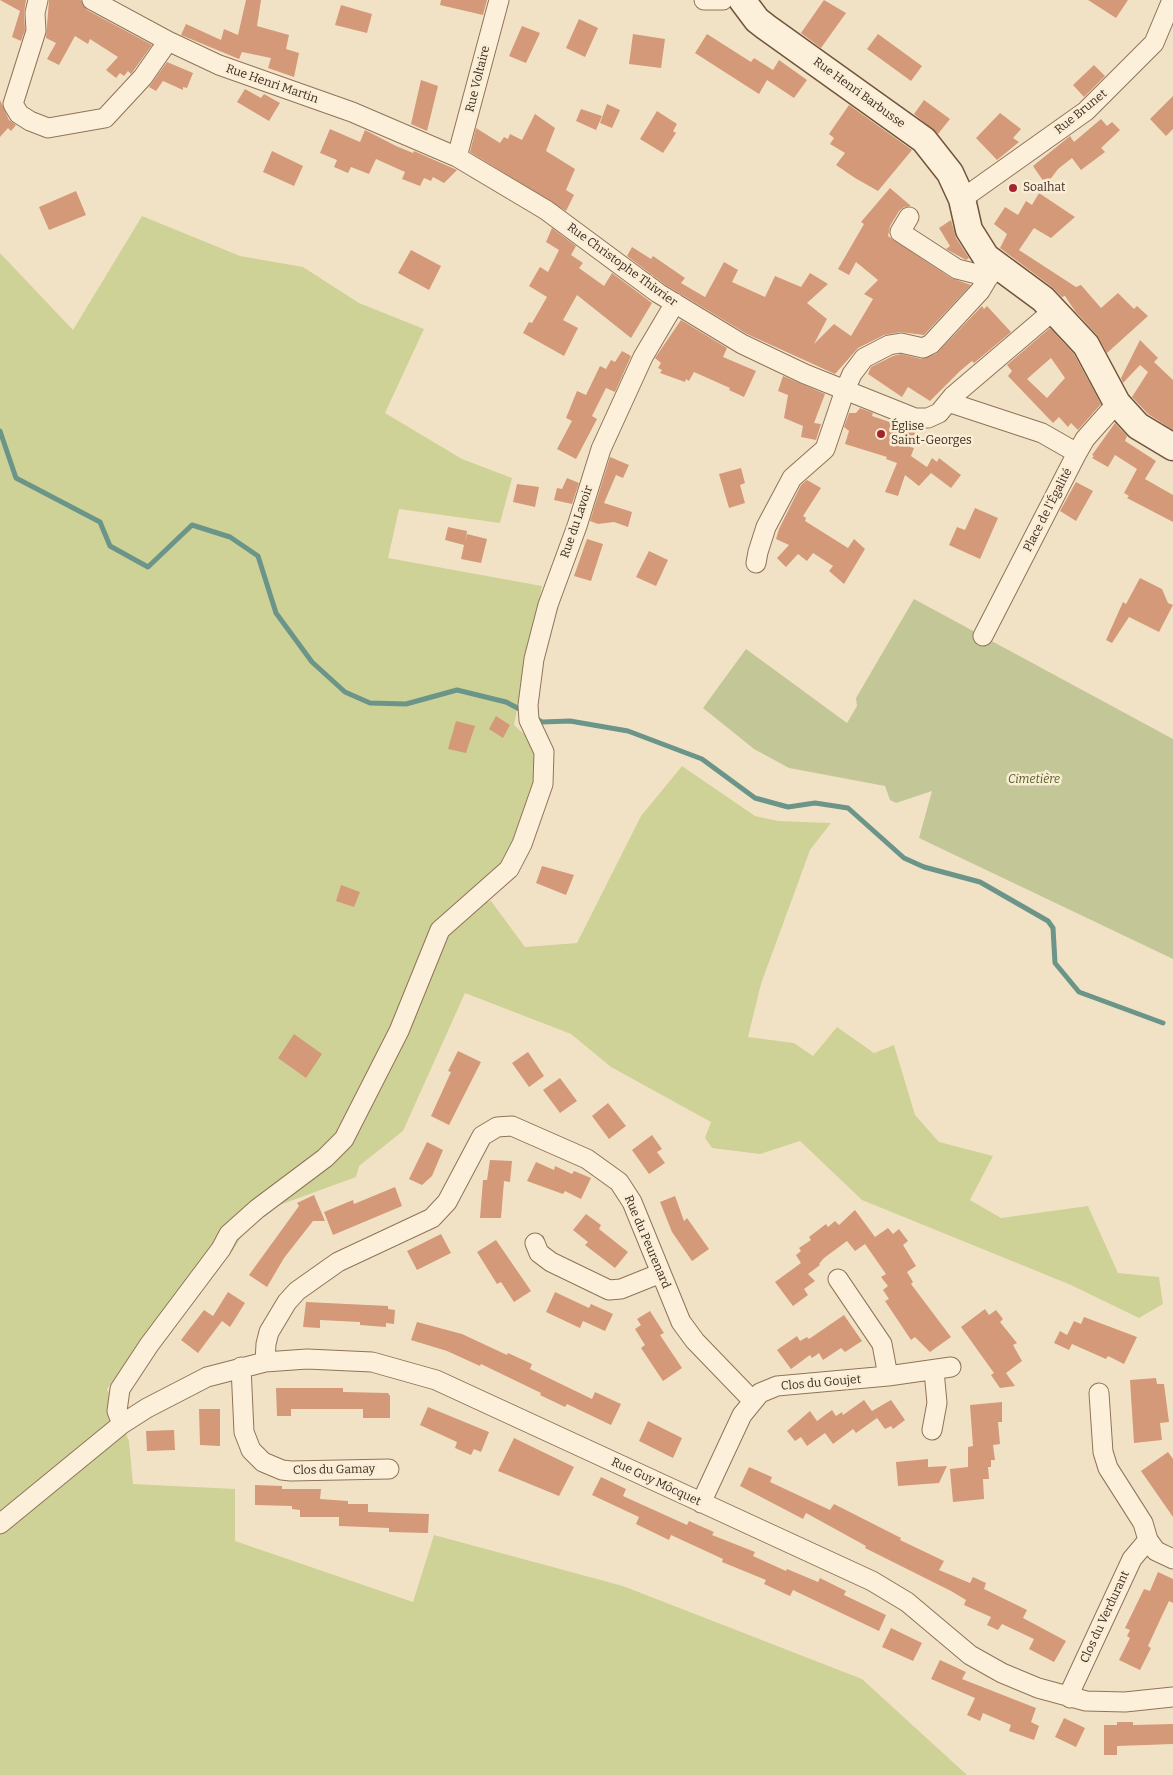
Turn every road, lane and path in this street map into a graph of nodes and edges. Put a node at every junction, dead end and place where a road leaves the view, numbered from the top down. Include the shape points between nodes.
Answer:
1 (38, 0) edge
2 (92, 0) edge
3 (499, 0) edge
4 (704, 0) edge
5 (723, 0) edge
6 (742, 0) edge
7 (1172, 0) edge
8 (168, 42) junction
9 (457, 157) junction
10 (962, 199) junction
11 (909, 217) dead end
12 (992, 271) junction
13 (675, 303) junction
14 (1054, 310) junction
15 (845, 390) junction
16 (948, 402) junction
17 (1117, 403) junction
18 (1173, 448) edge
19 (1077, 454) junction
20 (756, 564) dead end
21 (983, 636) dead end
22 (535, 1243) dead end
23 (661, 1273) junction
24 (838, 1279) dead end
25 (265, 1362) junction
26 (241, 1367) junction
27 (888, 1376) junction
28 (1099, 1392) dead end
29 (752, 1400) junction
30 (122, 1424) junction
31 (932, 1430) dead end
32 (389, 1469) dead end
33 (701, 1503) junction
34 (0, 1524) edge
35 (1148, 1540) junction
36 (1173, 1559) edge
37 (1173, 1697) edge
38 (1070, 1698) junction

1 - 8 street via 36,31 13,104 30,122 48,128 105,118 143,78
2 - 8 street, Rue Henri Martin
3 - 9 street, Rue Voltaire
4 - 5 street
6 - 10 street, Rue Henri Barbusse via 766,27 924,140 950,173
7 - 10 street, Rue Brunet via 1154,43 1092,105
8 - 9 street, Rue Henri Martin via 219,65 352,112
9 - 13 street, Rue Christophe Thivrier via 546,210
10 - 12 street, Rue Henri Barbusse via 969,230
11 - 12 street via 900,232 958,269
12 - 14 street, Rue Henri Barbusse via 1043,299
12 - 15 street via 980,291 931,344 923,348 901,343 889,345 864,358
13 - 15 street, Rue Christophe Thivrier via 742,344
13 - 30 street, Rue du Lavoir via 643,357 601,448 548,605 534,659 528,706 529,720 544,752 545,763 541,794 522,844 509,869 440,930 399,1031 344,1140 229,1234 149,1345 120,1388 117,1411
14 - 16 street
14 - 17 street, Rue Henri Barbusse via 1086,345
15 - 16 street via 915,418 928,418 939,413
15 - 20 street via 825,449 792,478 766,527
16 - 19 street, Place de l'Égalité via 1042,433
17 - 18 street, Rue Henri Barbusse via 1138,426
17 - 19 street via 1085,439
19 - 21 street, Place de l'Égalité
22 - 23 street via 539,1253 551,1262 609,1290 621,1289
23 - 25 street, Rue du Peurenard via 632,1202 619,1182 587,1159 521,1128 496,1127 488,1130 476,1143 446,1202 432,1218 338,1262 297,1291 269,1332
23 - 29 street, Rue du Peurenard via 681,1322
24 - 27 street via 882,1344
25 - 26 street, Rue Guy Môcquet
25 - 33 street, Rue Guy Môcquet via 307,1359 372,1362 436,1380
26 - 30 street, Rue Guy Môcquet via 207,1377 175,1392
26 - 32 street, Clos du Gamay via 244,1432 251,1450 263,1462 291,1471
27 - 29 street, Clos du Goujet via 777,1386
27 - 31 street, Clos du Goujet via 942,1369
28 - 35 street via 1103,1452 1108,1468 1142,1523
29 - 33 street, Clos du Goujet via 742,1414
30 - 34 street, Rue Guy Môcquet
33 - 38 street, Rue Guy Môcquet via 872,1581 907,1602 970,1655 1002,1673
35 - 36 street via 1156,1551
35 - 38 street, Clos du Verdurant via 1132,1558
37 - 38 street, Rue Guy Môcquet via 1125,1702

